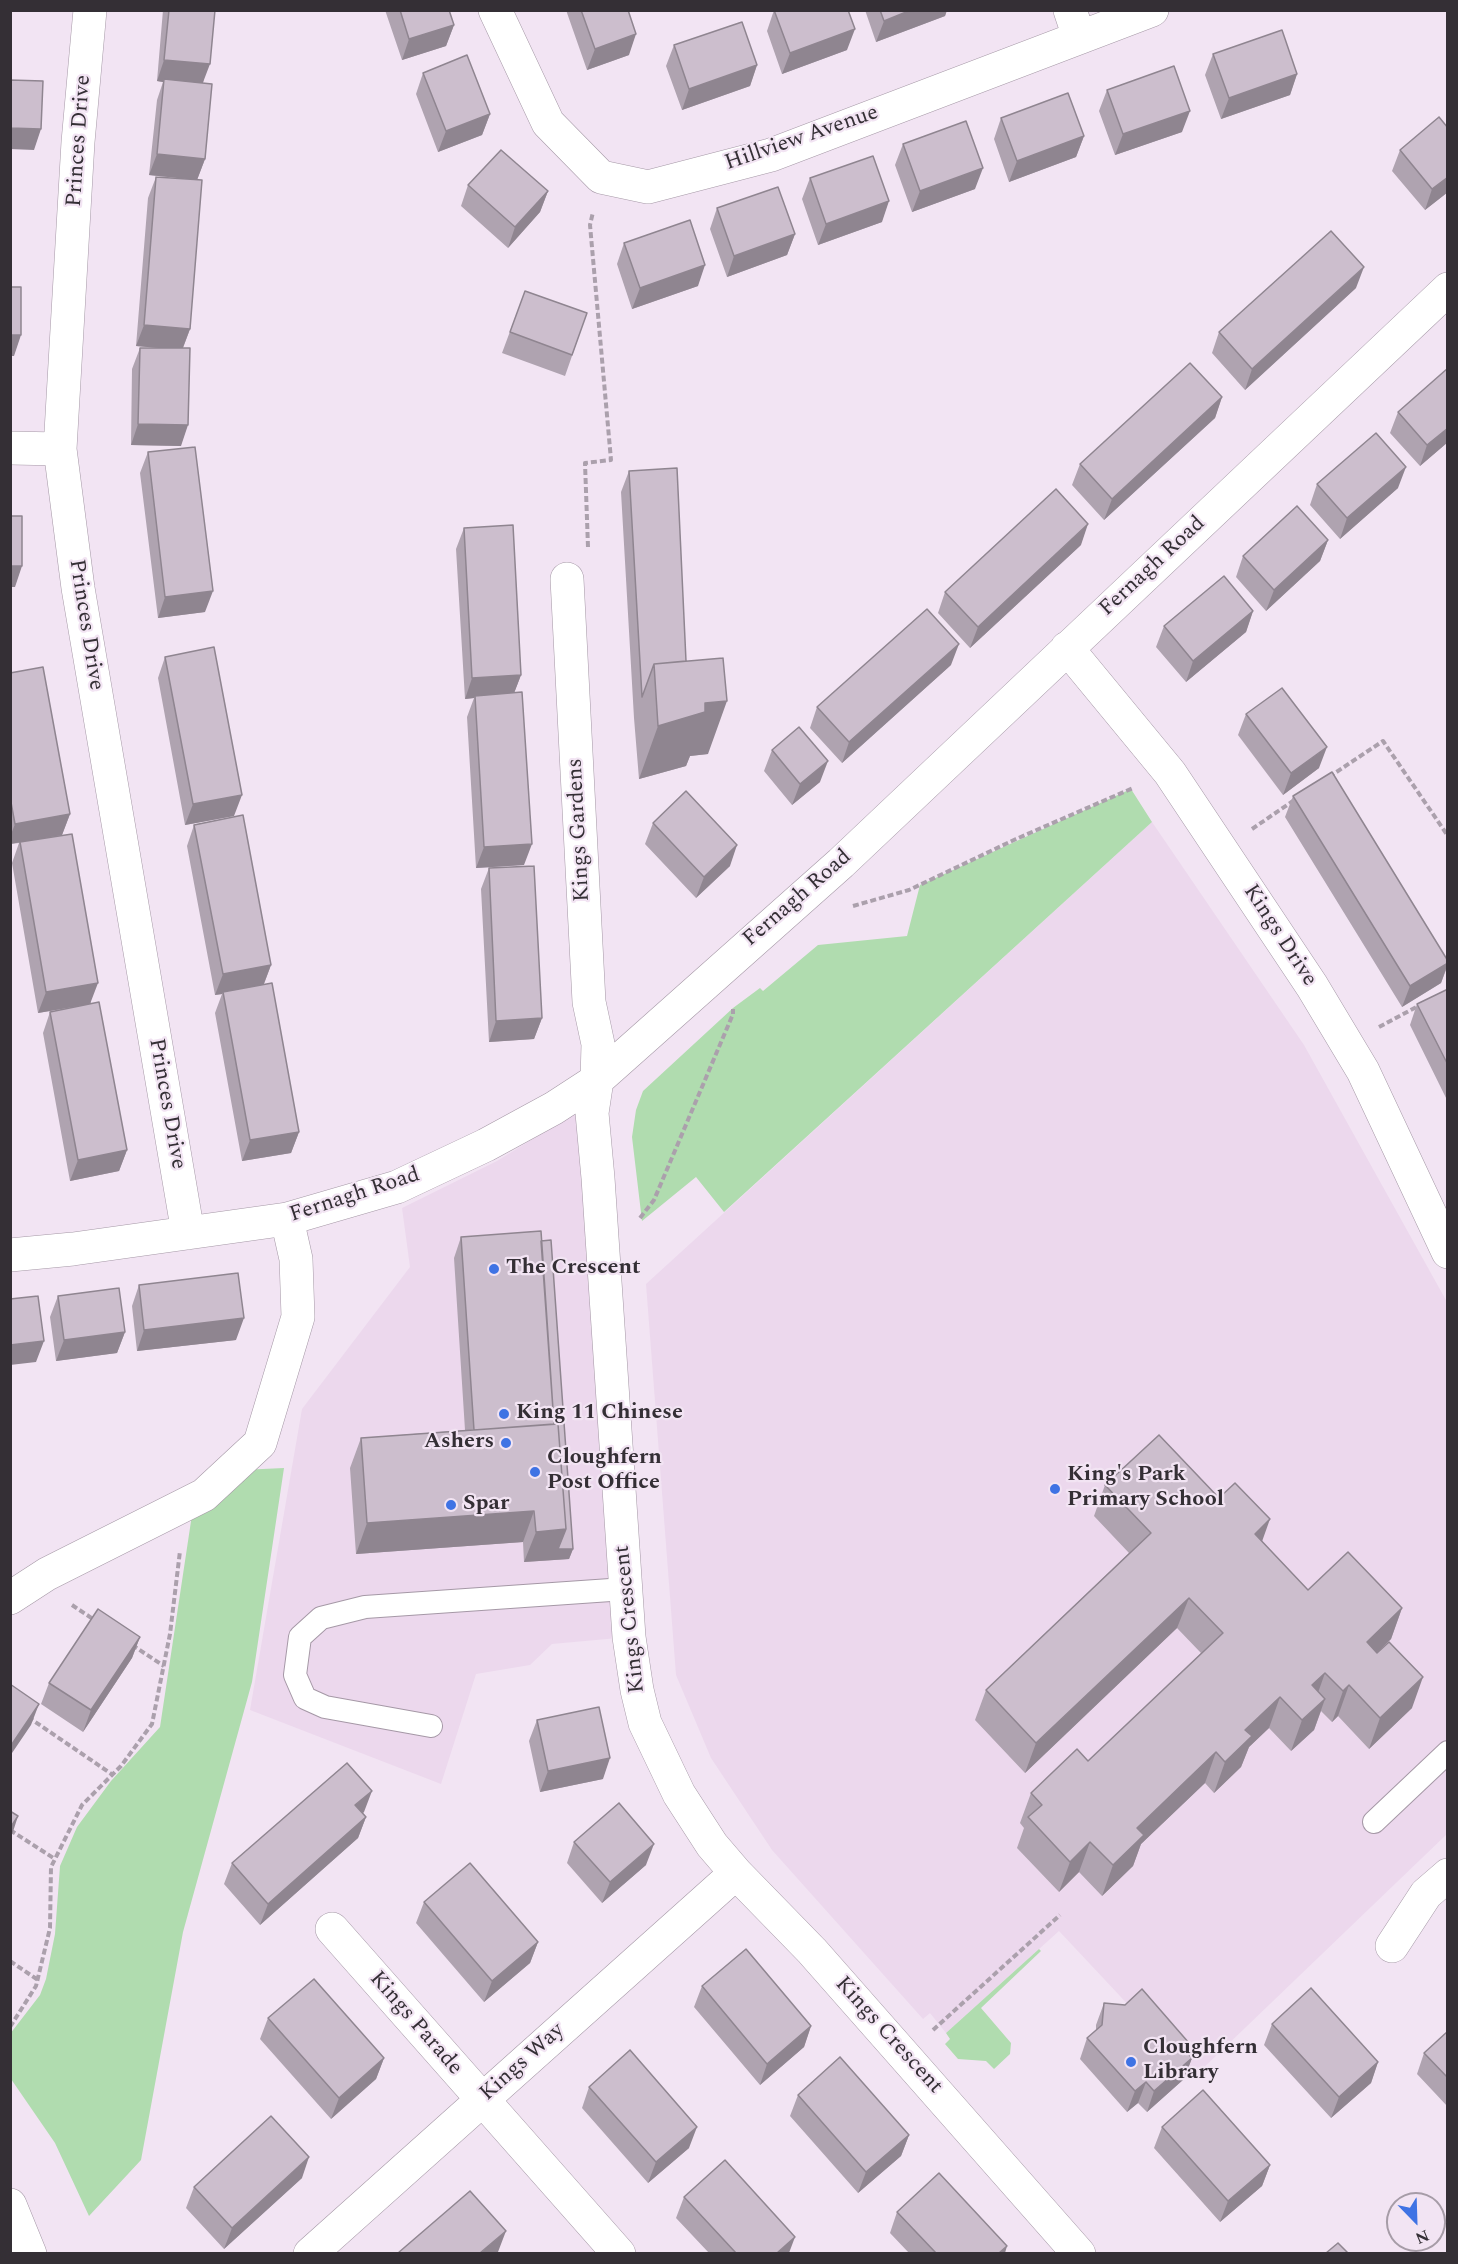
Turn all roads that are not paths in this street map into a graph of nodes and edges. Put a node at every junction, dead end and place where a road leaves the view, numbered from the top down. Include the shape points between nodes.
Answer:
1 (90, 10) edge
2 (495, 10) edge
3 (1152, 10) edge
4 (1074, 24) edge
5 (1446, 294) edge
6 (10, 448) edge
7 (60, 449) junction
8 (567, 579) road end
9 (1067, 648) junction
10 (597, 1080) junction
11 (287, 1219) junction
12 (188, 1233) junction
13 (1448, 1252) edge
14 (10, 1255) edge
15 (625, 1589) junction
16 (23, 1590) edge
17 (431, 1726) dead end
18 (1448, 1752) edge
19 (1374, 1822) dead end
20 (736, 1873) junction
21 (1448, 1875) edge
22 (332, 1929) dead end
23 (1392, 1946) dead end
24 (481, 2099) junction
25 (10, 2205) edge
26 (30, 2253) edge
27 (310, 2253) edge
28 (619, 2253) edge
29 (1079, 2253) edge

1 - 7 street, Princes Drive
2 - 4 street, Hillview Avenue via 548,123 601,177 648,187 771,155
3 - 4 street, Hillview Avenue
5 - 9 street, Fernagh Road
6 - 7 street
7 - 12 street, Princes Drive via 78,588
8 - 10 street, Kings Gardens via 589,1002 598,1044
9 - 10 street, Fernagh Road via 841,863
9 - 13 street, Kings Drive via 1170,773 1312,986 1357,1062
10 - 11 street, Fernagh Road via 486,1145 397,1187
10 - 15 street, Kings Crescent via 592,1113
11 - 12 street, Fernagh Road
11 - 16 street via 296,1259 298,1317 260,1443 204,1495 47,1574
12 - 14 street, Fernagh Road
15 - 17 lane via 365,1607 321,1618 300,1637 295,1675 305,1698 325,1707
15 - 20 street, Kings Crescent via 629,1637 645,1723 679,1794 712,1845
18 - 19 lane
20 - 24 street, Kings Way
20 - 29 street, Kings Crescent via 812,1951
21 - 23 street via 1426,1894
22 - 24 street, Kings Parade
24 - 27 street, Kings Way
24 - 28 street, Kings Parade
25 - 26 street

